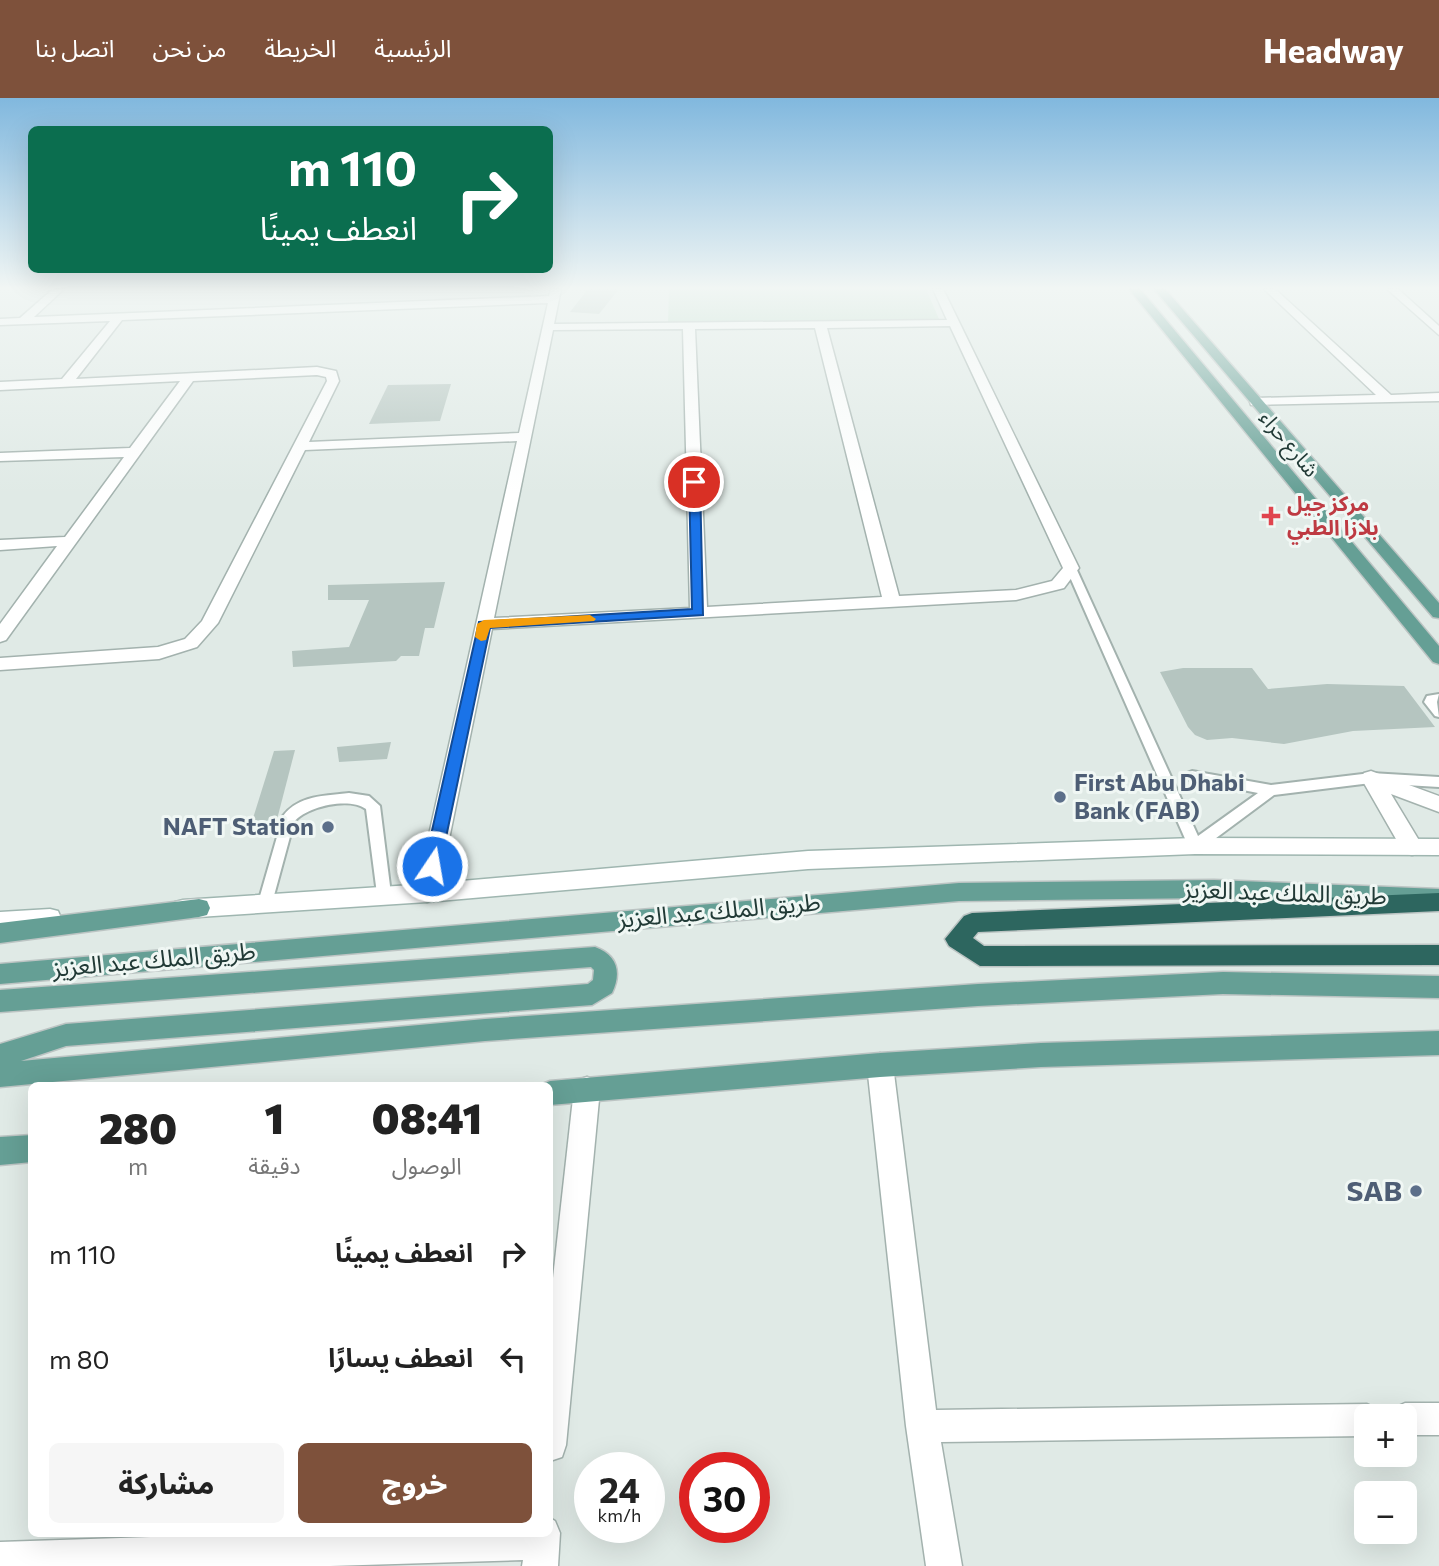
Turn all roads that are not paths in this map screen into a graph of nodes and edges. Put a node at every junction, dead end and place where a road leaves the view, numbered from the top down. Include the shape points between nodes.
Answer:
1 (86, 358) edge
2 (541, 358) edge
3 (690, 358) edge
4 (829, 358) edge
5 (970, 358) edge
6 (1191, 358) edge
7 (1218, 358) edge
8 (1344, 358) edge
9 (188, 377) junction
10 (66, 383) junction
11 (0, 386) edge
12 (1439, 397) edge
13 (1388, 398) junction
14 (1256, 401) junction
15 (524, 437) junction
16 (300, 446) junction
17 (134, 452) junction
18 (0, 457) edge
19 (69, 541) junction
20 (0, 545) edge
21 (1071, 568) junction
22 (892, 602) junction
23 (699, 613) junction
24 (1439, 613) edge
25 (484, 624) junction
26 (0, 636) edge
27 (1439, 658) edge
28 (0, 664) edge
29 (1439, 698) edge
30 (1439, 713) edge
31 (1192, 776) dead end
32 (1371, 778) junction
33 (1439, 782) edge
34 (1271, 790) junction
35 (1439, 804) edge
36 (1195, 846) junction
37 (1412, 847) junction
38 (1439, 847) edge
39 (426, 892) junction
40 (384, 894) junction
41 (1439, 900) edge
42 (265, 903) junction
43 (199, 908) junction
44 (0, 922) edge
45 (0, 933) edge
46 (1439, 955) edge
47 (0, 974) edge
48 (1439, 987) edge
49 (0, 1001) edge
50 (1439, 1043) edge
51 (0, 1056) edge
52 (880, 1065) junction
53 (0, 1075) edge
54 (587, 1089) junction
55 (553, 1093) edge
56 (28, 1148) edge
57 (0, 1151) edge
58 (553, 1416) edge
59 (1417, 1419) edge
60 (1439, 1419) edge
61 (1354, 1420) edge
62 (922, 1426) junction
63 (542, 1547) edge
64 (0, 1559) edge
65 (198, 1560) edge
66 (944, 1566) edge

1 - 10 street
2 - 15 street
3 - 23 street
4 - 22 street
5 - 21 street
6 - 27 main road, شارع حراء
7 - 14 main road, شارع حراء
8 - 13 street
9 - 10 street
9 - 16 street via 332,373 333,381
9 - 17 street
10 - 11 street
12 - 13 street
13 - 14 street
14 - 24 main road, شارع حراء
15 - 16 street
15 - 25 street
16 - 28 street via 209,623 191,643 159,653
17 - 18 street
17 - 19 street
19 - 20 street
19 - 26 street
21 - 22 street via 1058,585 1016,595
21 - 36 lane
22 - 23 street
23 - 25 street
25 - 39 street
29 - 30 lane via 1430,702
31 - 34 lane
32 - 33 lane
32 - 34 lane
32 - 35 street
32 - 37 street
34 - 36 lane
36 - 37 street
36 - 39 street via 808,860
37 - 38 street
39 - 40 street
40 - 42 street
40 - 42 lane via 373,806 349,798 307,804 288,820
41 - 46 highway via 972,923 957,939 981,956
41 - 47 main road, طريق الملك عبد العزيز via 1214,889 959,892
42 - 43 street
43 - 44 street
43 - 45 main road
48 - 53 main road via 1223,983 978,995 485,1030
49 - 51 main road via 595,957 606,966 604,986 592,994 65,1035
50 - 52 main road via 1041,1055
52 - 54 main road
52 - 62 street
54 - 55 main road
54 - 58 street
56 - 57 main road
59 - 60 street
61 - 62 street
62 - 66 street
63 - 65 street
64 - 65 street

